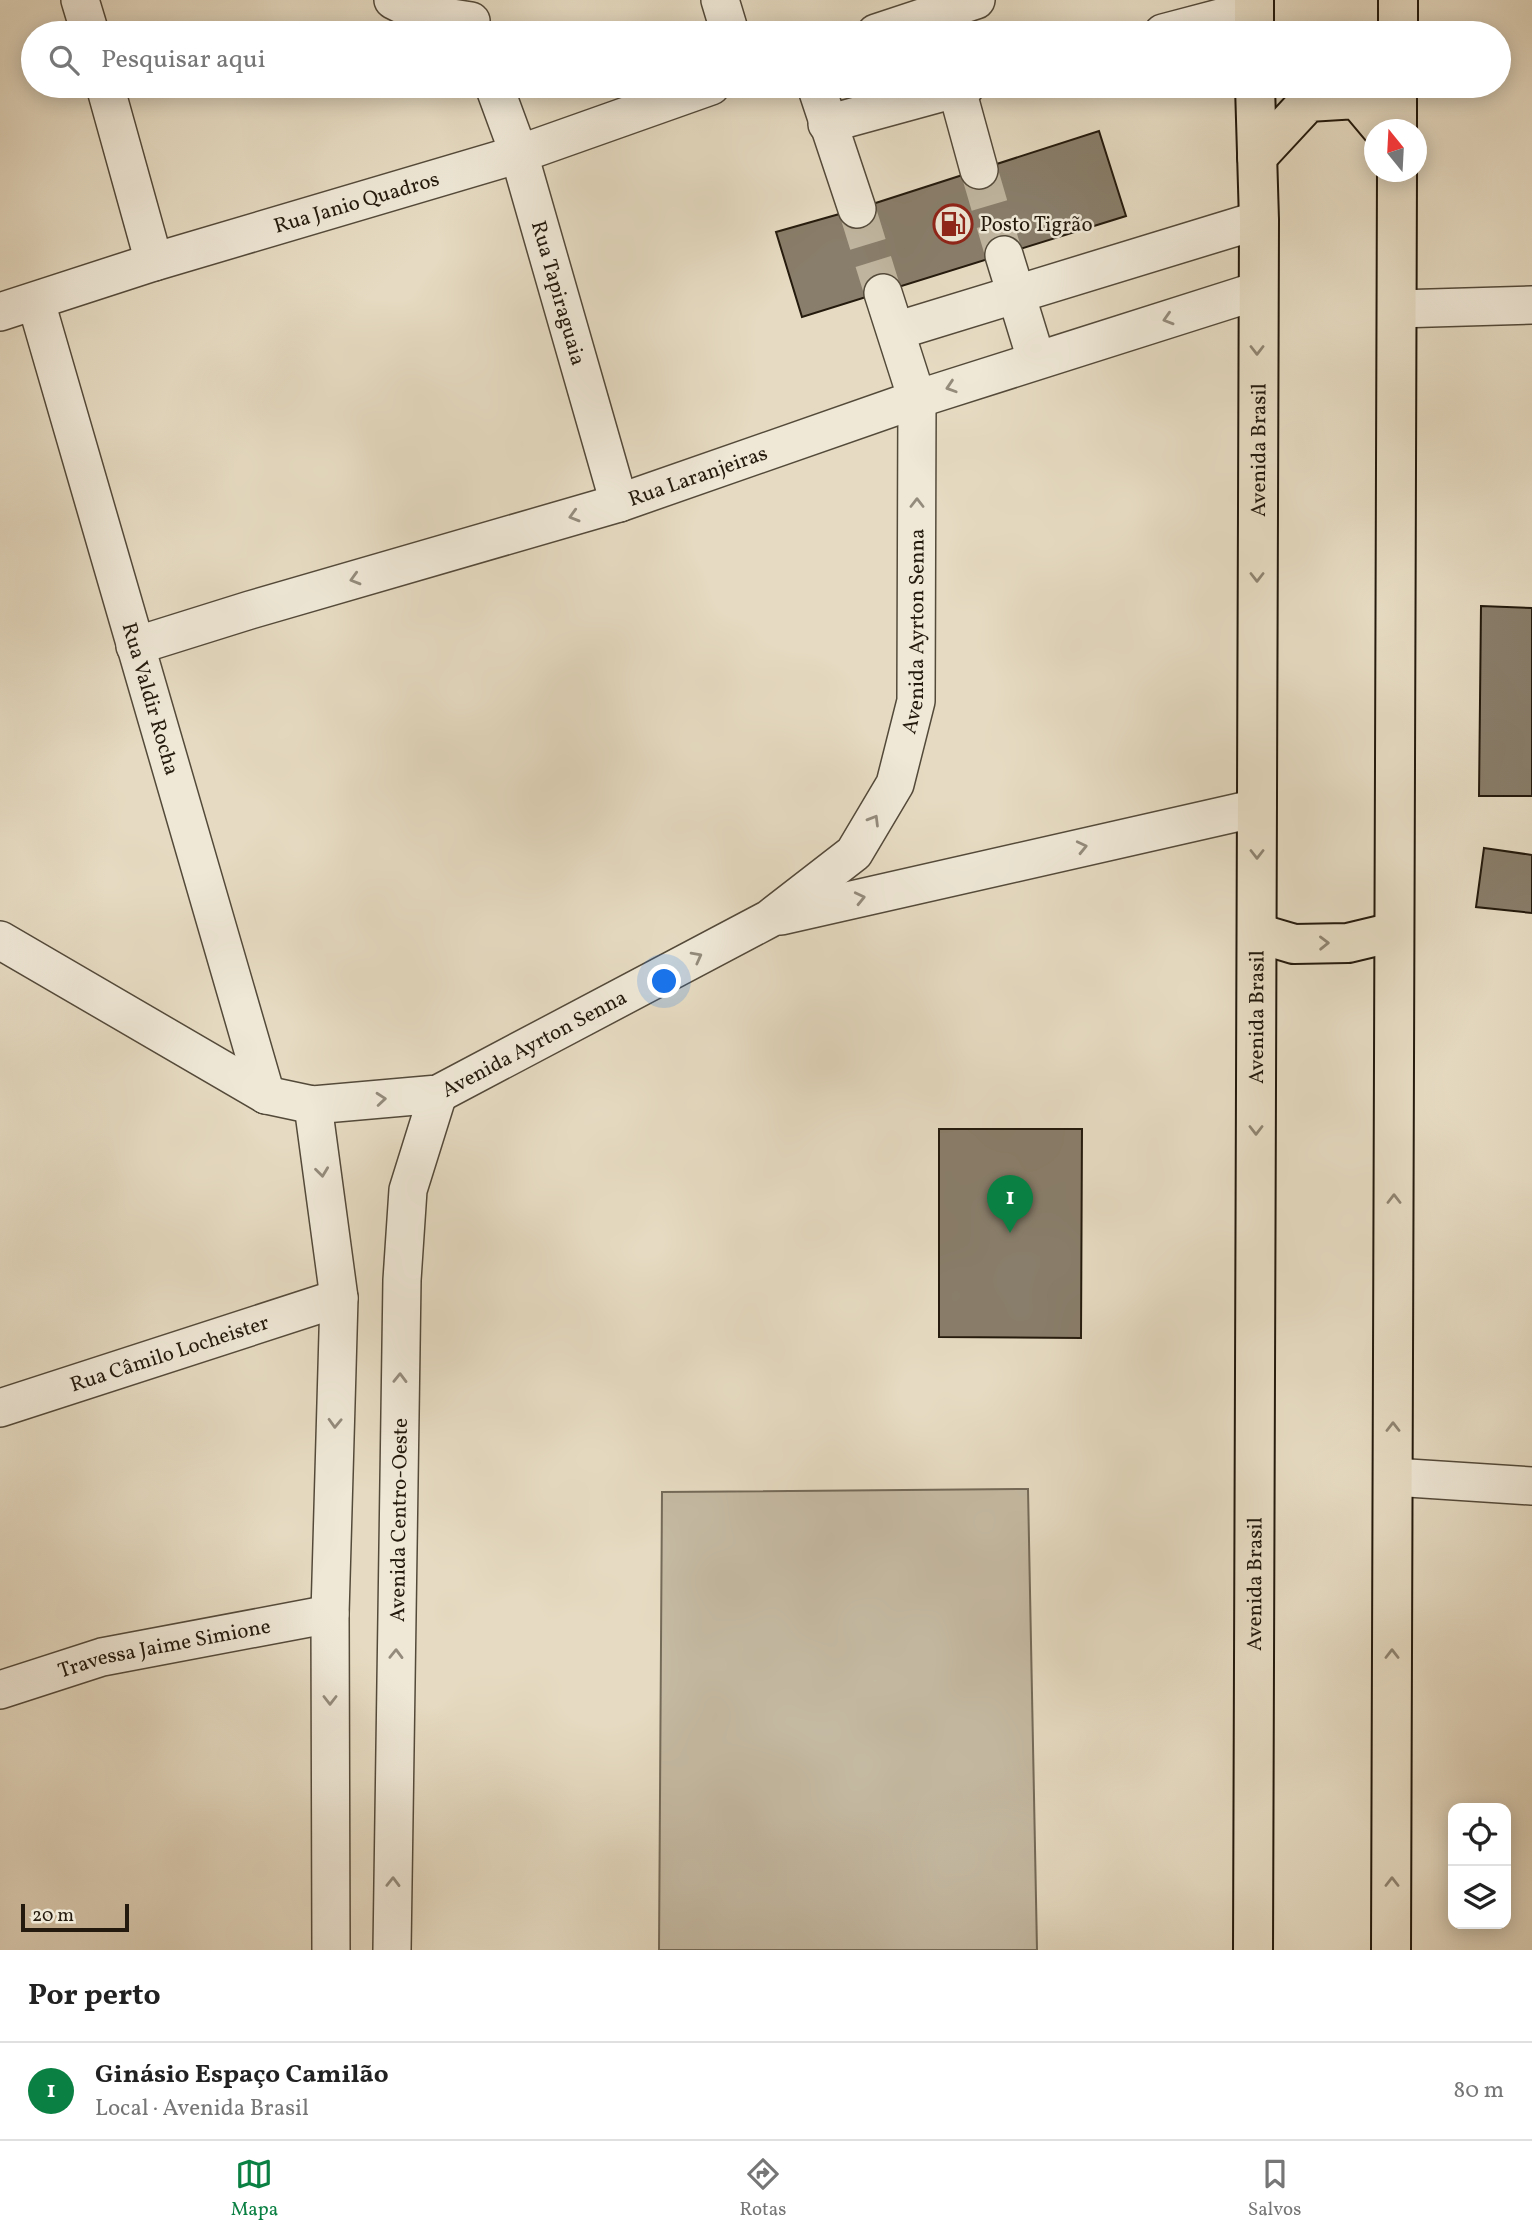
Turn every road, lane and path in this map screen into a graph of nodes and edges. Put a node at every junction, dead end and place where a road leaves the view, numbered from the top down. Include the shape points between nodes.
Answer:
1 (80, 0) edge
2 (393, 0) edge
3 (720, 0) edge
4 (976, 0) edge
5 (1398, 0) edge
6 (1254, 14) edge
7 (937, 15) edge
8 (471, 18) edge
9 (86, 21) edge
10 (726, 21) edge
11 (917, 21) edge
12 (1220, 21) edge
13 (1398, 21) edge
14 (107, 98) edge
15 (498, 98) edge
16 (677, 98) edge
17 (819, 98) edge
18 (920, 98) edge
19 (963, 98) edge
20 (1255, 98) edge
21 (1397, 98) edge
22 (1374, 119) edge
23 (1397, 119) edge
24 (827, 124) junction
25 (519, 154) junction
26 (1257, 157) junction
27 (979, 170) tunnel mouth
28 (1397, 182) edge
29 (857, 209) tunnel mouth
30 (1259, 220) junction
31 (1004, 255) tunnel mouth
32 (154, 262) junction
33 (1257, 291) junction
34 (883, 293) tunnel mouth
35 (1017, 293) junction
36 (36, 302) junction
37 (1532, 305) edge
38 (1396, 309) junction
39 (0, 312) edge
40 (896, 331) junction
41 (1036, 359) junction
42 (917, 399) junction
43 (619, 503) junction
44 (135, 646) junction
45 (1257, 807) junction
46 (769, 919) junction
47 (1394, 932) junction
48 (1257, 933) junction
49 (0, 940) edge
50 (438, 1094) junction
51 (266, 1095) junction
52 (313, 1105) junction
53 (339, 1298) junction
54 (0, 1408) edge
55 (1393, 1477) junction
56 (1532, 1486) edge
57 (330, 1614) junction
58 (0, 1689) edge
59 (331, 1950) edge
60 (392, 1950) edge
61 (1253, 1950) edge
62 (1391, 1950) edge

1 - 9 street
2 - 8 street via 419,13
3 - 10 street
4 - 7 street
5 - 13 main road
6 - 12 street
7 - 11 street
14 - 32 street
15 - 25 street, Rua Tapiraguaia
16 - 25 street, Rua Janio Quadros
17 - 24 street
18 - 24 street
19 - 27 street
20 - 26 main road, Avenida Brasil
21 - 23 main road
22 - 26 main road via 1357,99 1308,102
24 - 29 street
25 - 32 street, Rua Janio Quadros
25 - 43 street, Rua Tapiraguaia
26 - 30 main road, Avenida Brasil
28 - 38 main road
30 - 33 main road, Avenida Brasil
30 - 35 street
31 - 35 street
32 - 36 street, Rua Janio Quadros
33 -> 41 street, Rua Laranjeiras
33 -> 45 main road, Avenida Brasil
34 - 40 street, Avenida Ayrton Senna
35 - 40 street
35 - 41 street
36 - 39 street, Rua Janio Quadros
36 - 44 street, Rua Valdir Rocha
37 - 38 street
38 - 47 main road
40 - 42 street, Avenida Ayrton Senna
41 -> 42 street, Rua Laranjeiras
42 - 43 street, Rua Laranjeiras
46 -> 42 street, Avenida Ayrton Senna via 854,853 895,784 916,701
43 -> 44 street, Rua Laranjeiras
44 - 51 street, Rua Valdir Rocha
46 -> 45 street
45 -> 48 main road, Avenida Brasil
50 -> 46 street, Avenida Ayrton Senna
48 -> 47 main road via 1294,944 1348,943
55 -> 47 main road
48 -> 61 main road, Avenida Brasil
49 - 51 street, Avenida Ayrton Senna
52 -> 50 street, Avenida Ayrton Senna
60 -> 50 street, Avenida Centro-Oeste via 402,1280 408,1190
51 - 52 street, Avenida Ayrton Senna
52 -> 53 street
53 - 54 street, Rua Câmilo Locheister
53 -> 57 street
55 - 56 street
62 -> 55 main road
57 - 58 street, Travessa Jaime Simione via 102,1657
57 -> 59 street

